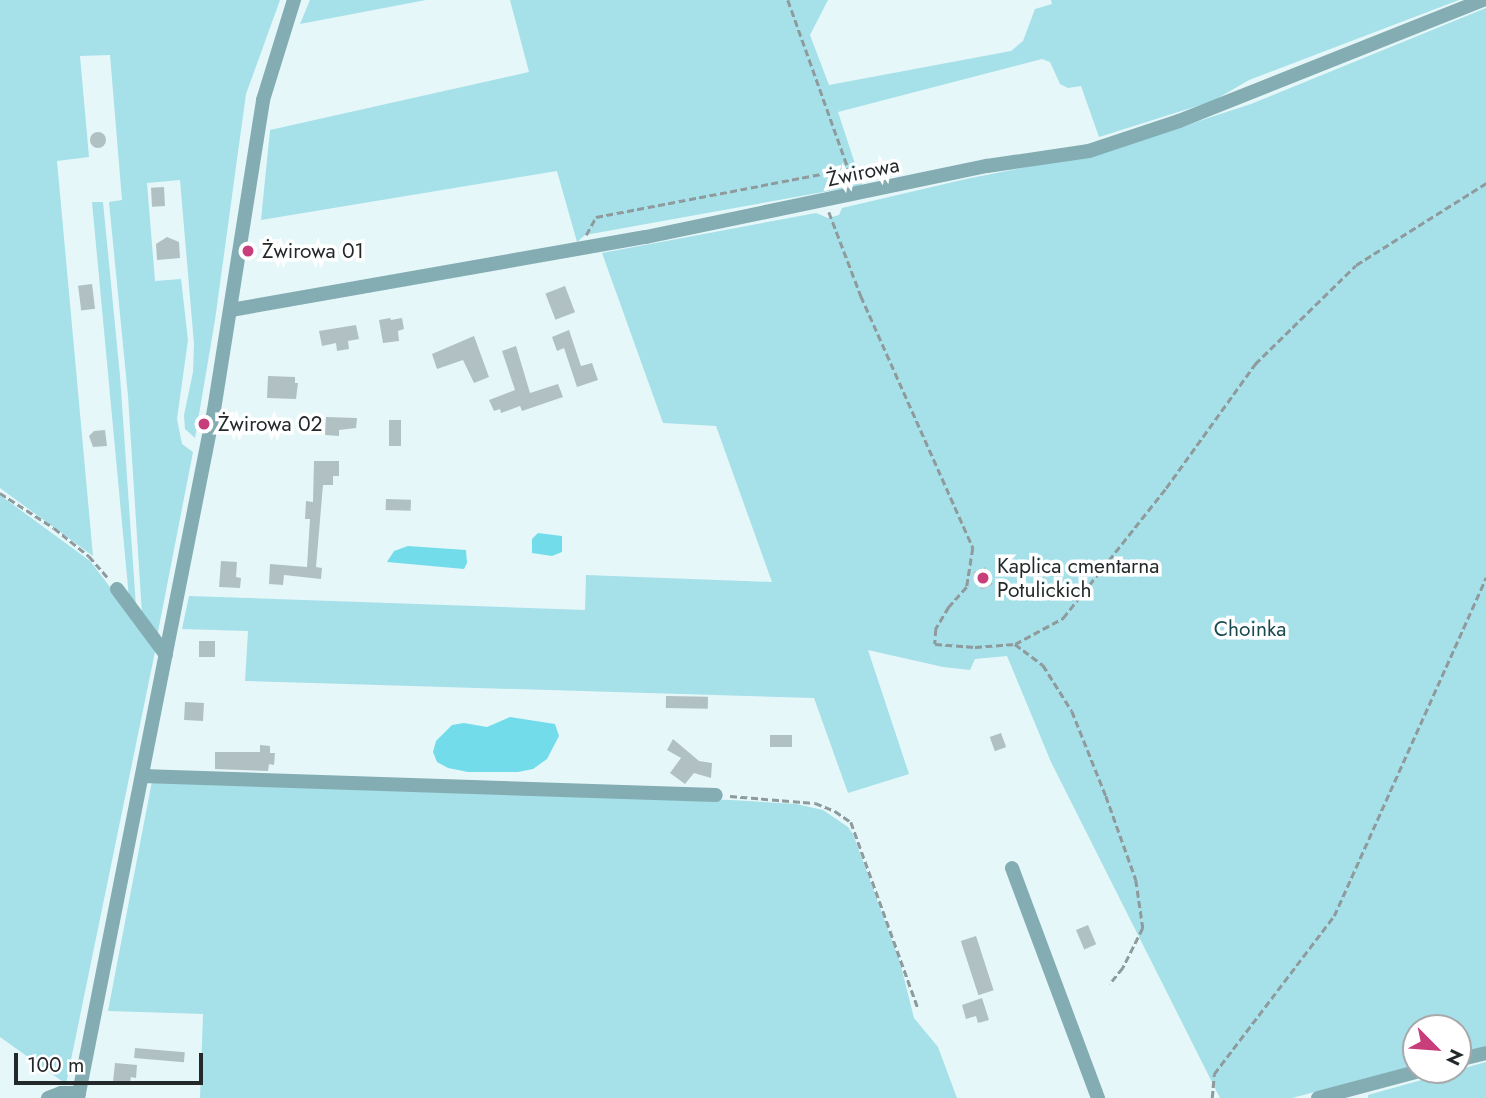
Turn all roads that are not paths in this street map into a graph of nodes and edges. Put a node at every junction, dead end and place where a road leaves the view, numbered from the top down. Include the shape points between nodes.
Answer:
1 (294, 0) edge
2 (1483, 0) edge
3 (231, 310) junction
4 (117, 589) road end
5 (166, 655) junction
6 (142, 776) junction
7 (716, 795) road end
8 (1012, 868) dead end
9 (1402, 1076) edge
10 (79, 1095) edge
11 (48, 1098) edge
12 (1098, 1098) edge
13 (1318, 1098) edge

1 - 3 street via 263,100
2 - 3 street, Żwirowa via 1179,121 1089,151 987,166 858,196
3 - 5 street
4 - 5 street
5 - 6 street
6 - 7 street
6 - 10 street
8 - 12 street
9 - 13 street
10 - 11 street via 61,1093

